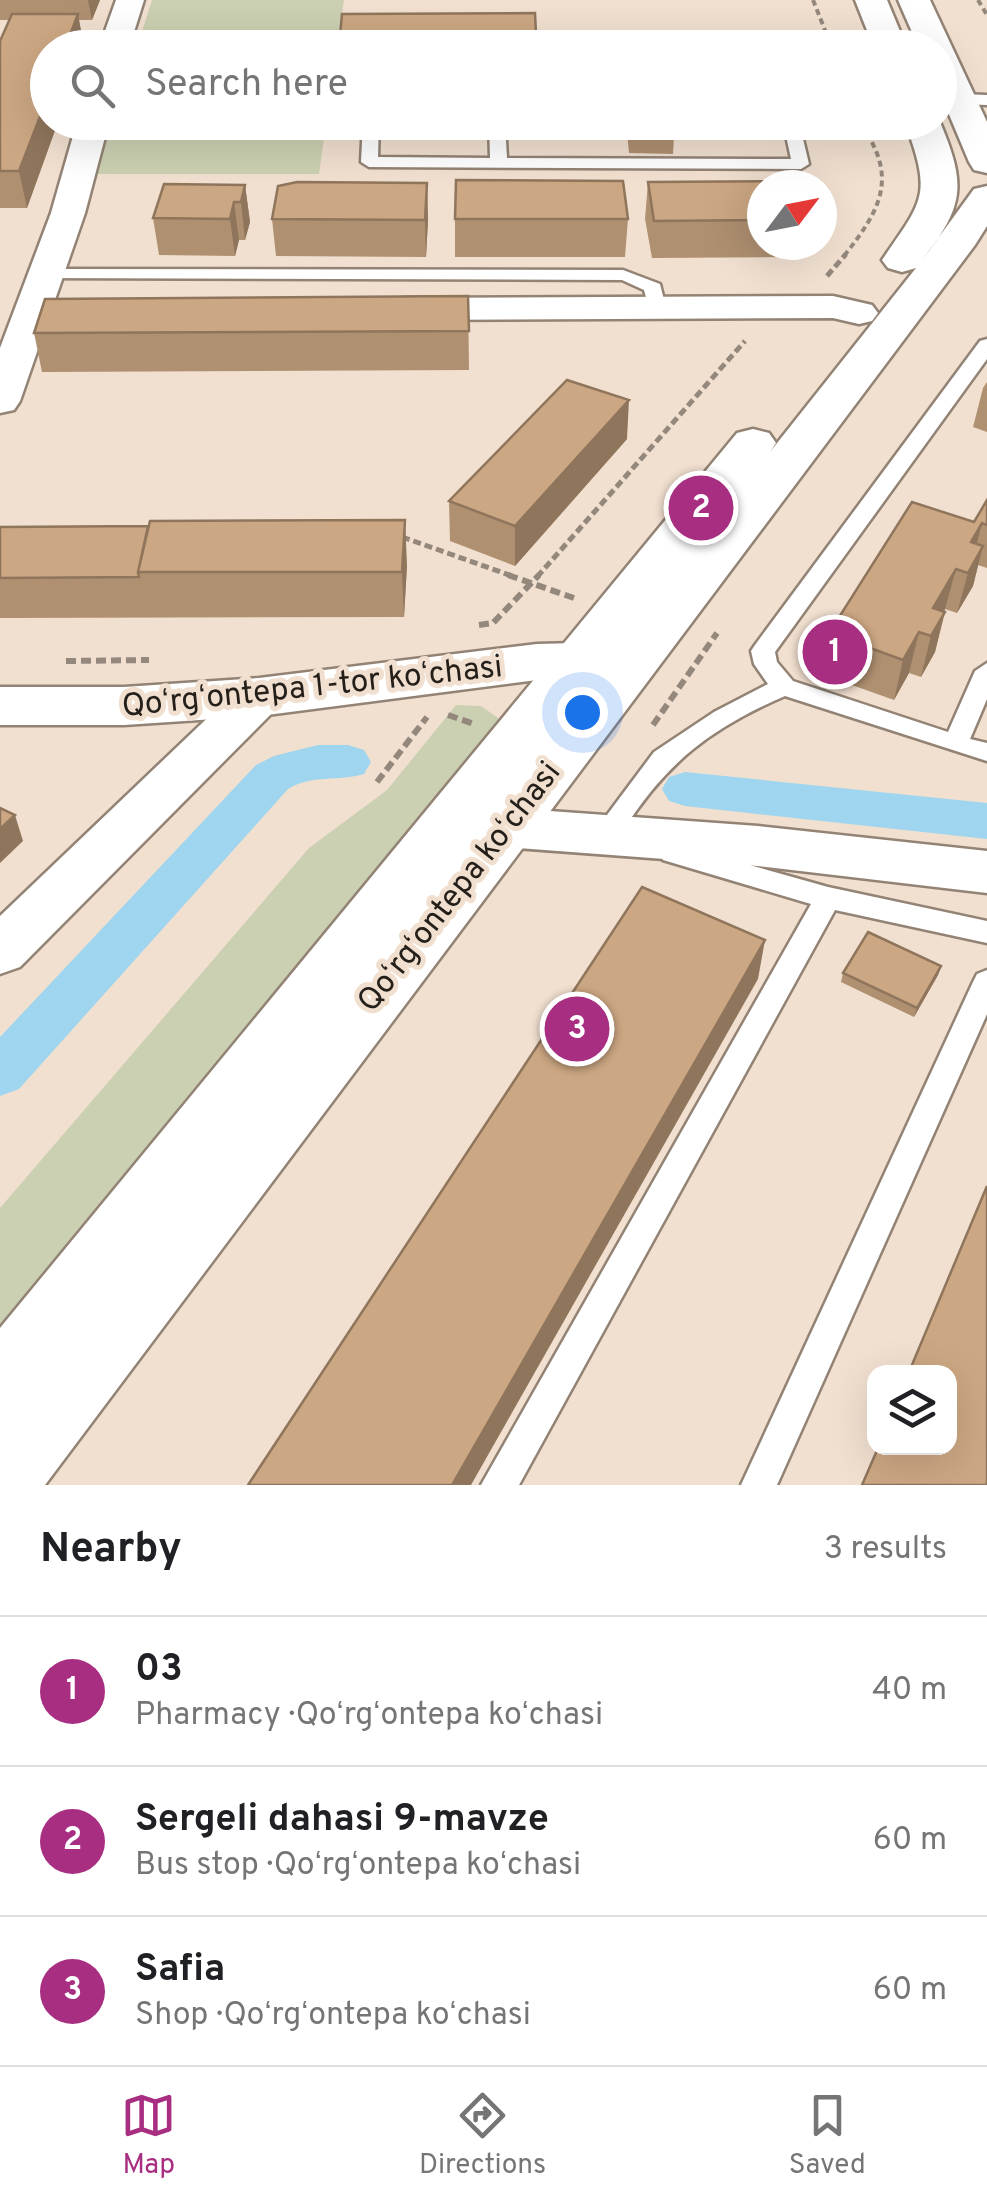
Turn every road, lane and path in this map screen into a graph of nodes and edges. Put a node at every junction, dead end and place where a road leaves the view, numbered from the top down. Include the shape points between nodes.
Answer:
1 (130, 0) edge
2 (813, 0) edge
3 (871, 0) edge
4 (914, 0) edge
5 (978, 0) edge
6 (987, 15) edge
7 (120, 30) edge
8 (825, 30) edge
9 (884, 30) edge
10 (928, 30) edge
11 (957, 78) edge
12 (974, 99) edge
13 (87, 140) edge
14 (370, 140) edge
15 (498, 140) edge
16 (796, 140) edge
17 (872, 140) edge
18 (930, 140) edge
19 (498, 162) junction
20 (987, 162) edge
21 (975, 206) edge
22 (46, 274) junction
23 (657, 308) junction
24 (774, 308) junction
25 (33, 310) junction
26 (859, 313) junction
27 (987, 345) edge
28 (0, 400) edge
29 (394, 534) edge
30 (530, 586) junction
31 (474, 626) dead end
32 (593, 646) junction
33 (158, 660) dead end
34 (59, 661) dead end
35 (987, 671) edge
36 (784, 687) junction
37 (259, 697) junction
38 (0, 706) edge
39 (477, 725) dead end
40 (954, 744) junction
41 (987, 752) edge
42 (378, 782) dead end
43 (482, 819) junction
44 (607, 834) junction
45 (987, 872) edge
46 (828, 898) junction
47 (987, 932) edge
48 (0, 950) edge
49 (987, 982) edge
50 (0, 1386) edge
51 (0, 1480) edge
52 (498, 1485) edge
53 (759, 1485) edge

1 - 7 street
2 - 8 path
3 - 9 main road
4 - 10 main road
5 - 6 path
11 - 12 main road
12 - 20 main road
13 - 22 street
14 - 19 lane via 369,162
15 - 19 lane
16 - 19 lane via 802,164
17 - 24 path via 884,179 877,212 817,289
18 - 21 main road via 944,187
21 - 26 main road, Qoʻrgʻontepa koʻchasi
21 - 32 main road, Qoʻrgʻontepa koʻchasi
22 - 23 lane via 623,275 653,288
22 - 25 street
23 - 24 street
23 - 25 street
24 - 26 street
24 - 30 path
25 - 28 street
26 - 32 main road, Qoʻrgʻontepa koʻchasi
27 - 36 lane via 762,651
29 - 30 path
30 - 31 path via 493,623
30 - 32 path
32 - 37 main road, Qoʻrgʻontepa 1-tor koʻchasi via 537,662
32 - 43 main road, Qoʻrgʻontepa koʻchasi
33 - 34 path
35 - 40 lane
36 - 40 lane
36 - 44 lane via 758,694 662,759
37 - 38 main road, Qoʻrgʻontepa 1-tor koʻchasi
37 - 48 street
39 - 42 path via 432,710
40 - 41 lane
43 - 44 street
43 - 50 main road, Qoʻrgʻontepa koʻchasi
43 - 51 main road, Qoʻrgʻontepa koʻchasi
44 - 45 street
44 - 46 lane
46 - 47 lane
46 - 52 lane
49 - 53 lane

